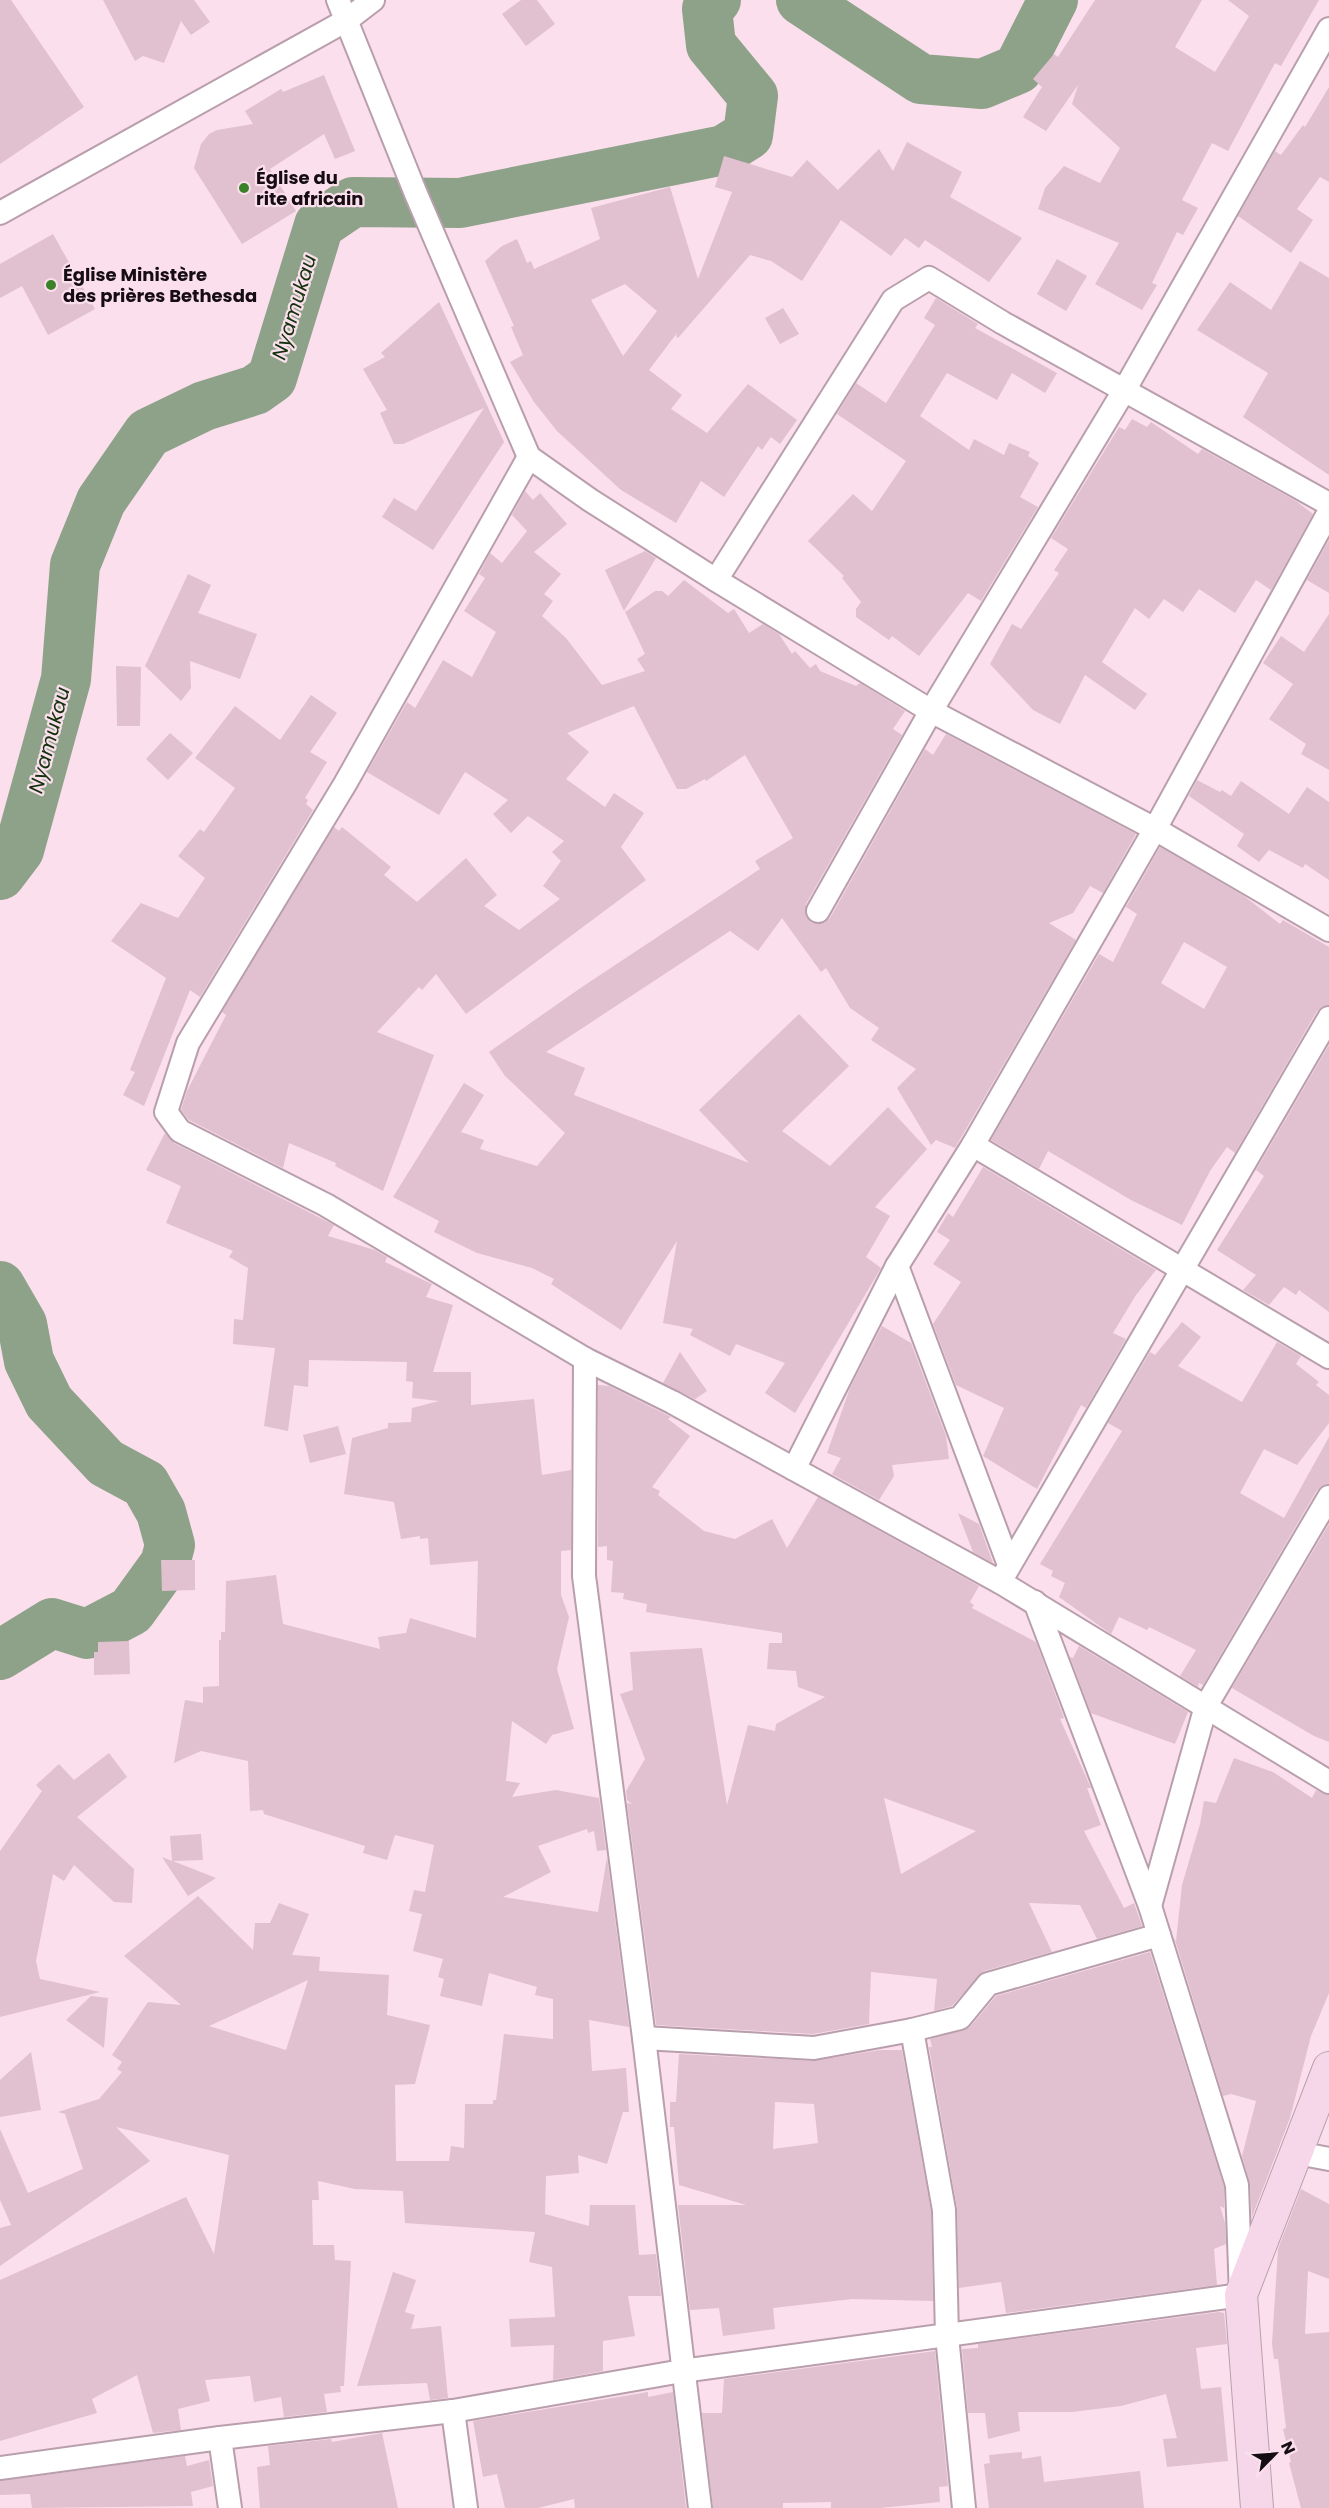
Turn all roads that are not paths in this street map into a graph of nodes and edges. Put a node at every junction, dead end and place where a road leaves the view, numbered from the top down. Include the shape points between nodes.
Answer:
1 (373, 0) edge
2 (343, 10) edge
3 (1329, 29) edge
4 (0, 213) edge
5 (1125, 388) junction
6 (529, 457) junction
7 (1329, 504) edge
8 (1329, 512) edge
9 (716, 580) junction
10 (931, 711) junction
11 (1155, 829) junction
12 (818, 911) dead end
13 (1329, 930) edge
14 (1329, 1018) edge
15 (973, 1145) junction
16 (897, 1266) junction
17 (1184, 1270) junction
18 (1329, 1357) edge
19 (585, 1359) junction
20 (794, 1469) junction
21 (1329, 1497) edge
22 (1005, 1574) junction
23 (1035, 1602) junction
24 (1206, 1706) junction
25 (1329, 1782) edge
26 (1150, 1906) junction
27 (1159, 1935) junction
28 (912, 2030) junction
29 (644, 2038) junction
30 (1329, 2068) edge
31 (1297, 2153) junction
32 (1329, 2158) edge
33 (1241, 2295) junction
34 (947, 2336) junction
35 (682, 2371) junction
36 (453, 2411) junction
37 (220, 2438) junction
38 (0, 2468) edge
39 (230, 2508) edge
40 (466, 2508) edge
41 (700, 2508) edge
42 (964, 2508) edge
43 (1257, 2508) edge

1 - 2 street
2 - 4 street via 147,133
2 - 6 street via 416,194
3 - 5 street
5 - 7 street
5 - 9 street via 1003,323 929,278 893,300
5 - 10 street
6 - 9 street
6 - 19 street via 345,784 188,1043 166,1112 180,1131 326,1205
8 - 11 street
9 - 10 street
10 - 11 street
10 - 12 street
11 - 13 street
11 - 15 street
14 - 17 street
15 - 16 street
15 - 17 street
16 - 20 street
16 - 22 street
17 - 18 street
17 - 22 street
19 - 20 street
19 - 29 street via 584,1576
20 - 22 street
21 - 24 street
22 - 23 street
23 - 24 street
23 - 26 street
24 - 25 street
24 - 26 street
26 - 27 street
27 - 28 street via 988,1984 960,2018
27 - 33 street via 1236,2185
28 - 29 street via 813,2048
28 - 34 street via 944,2210
29 - 35 street
30 - 31 street
31 - 32 street
31 - 33 street
33 - 34 street
33 - 43 street
34 - 35 street
34 - 42 street
35 - 36 street
35 - 41 street
36 - 37 street
36 - 40 street
37 - 38 street
37 - 39 street

